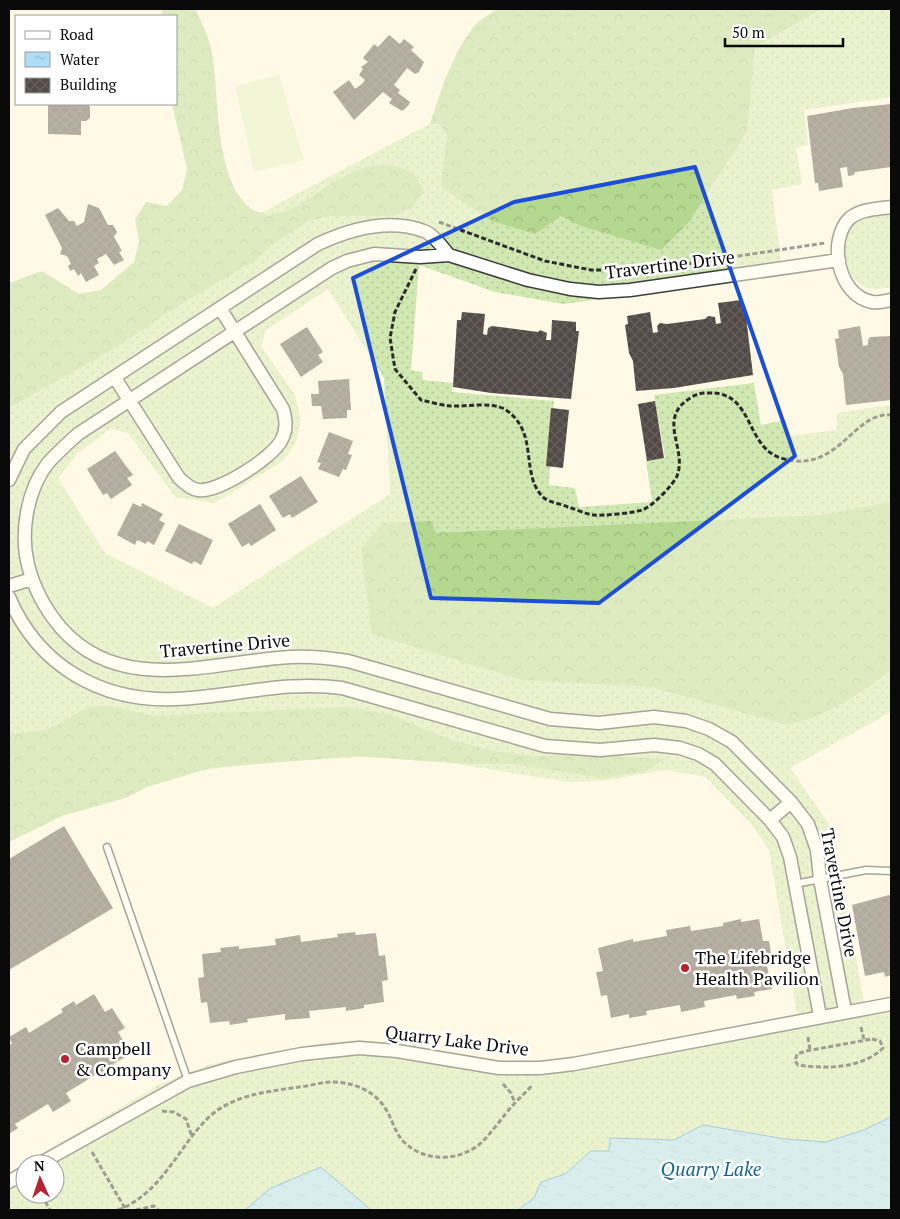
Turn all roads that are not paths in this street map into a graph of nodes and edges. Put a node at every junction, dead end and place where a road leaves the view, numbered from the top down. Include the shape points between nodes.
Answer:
1 (891, 207) edge
2 (450, 255) junction
3 (839, 260) junction
4 (891, 300) edge
5 (220, 308) junction
6 (234, 331) junction
7 (114, 378) junction
8 (129, 401) junction
9 (9, 480) edge
10 (32, 579) junction
11 (9, 586) edge
12 (9, 596) edge
13 (791, 802) junction
14 (770, 820) junction
15 (107, 847) dead end
16 (891, 871) edge
17 (820, 879) junction
18 (795, 884) junction
19 (891, 1004) edge
20 (845, 1012) junction
21 (820, 1016) junction
22 (188, 1081) junction
23 (57, 1154) edge

1 - 3 street via 864,211 851,218 843,229
2 - 3 street, Travertine Drive via 528,280 599,292
2 - 5 street, Travertine Drive via 426,231 371,226 318,244
2 - 6 street, Travertine Drive via 374,254 347,261
3 - 4 street via 843,277 861,297 870,302
5 - 6 street
5 - 7 street
6 - 8 street, Travertine Drive
6 - 8 street via 286,420 282,440 274,452 211,490 198,490 179,478
7 - 8 street
7 - 9 street via 49,423 24,449
8 - 10 street, Travertine Drive via 78,434 47,465 29,504 26,521 26,556
10 - 11 street
10 - 13 street, Travertine Drive via 40,600 70,638 84,649 124,666 175,671 290,657 320,657 348,661 550,719 599,723 654,717 686,721 732,742
12 - 14 street via 16,613 51,658 68,672 117,693 176,699 292,685 318,685 342,688 545,746 600,750 654,745 680,748 715,764
13 - 14 street
13 - 17 street, Travertine Drive via 808,824 817,850
14 - 18 street via 783,837
15 - 22 lane
16 - 17 lane via 866,870
17 - 18 lane
17 - 20 street, Travertine Drive
18 - 21 street
19 - 20 street, Quarry Lake Drive
20 - 21 street, Quarry Lake Drive
21 - 22 street, Quarry Lake Drive via 540,1068 499,1068 359,1048 323,1050 246,1065
22 - 23 street, Quarry Lake Drive

